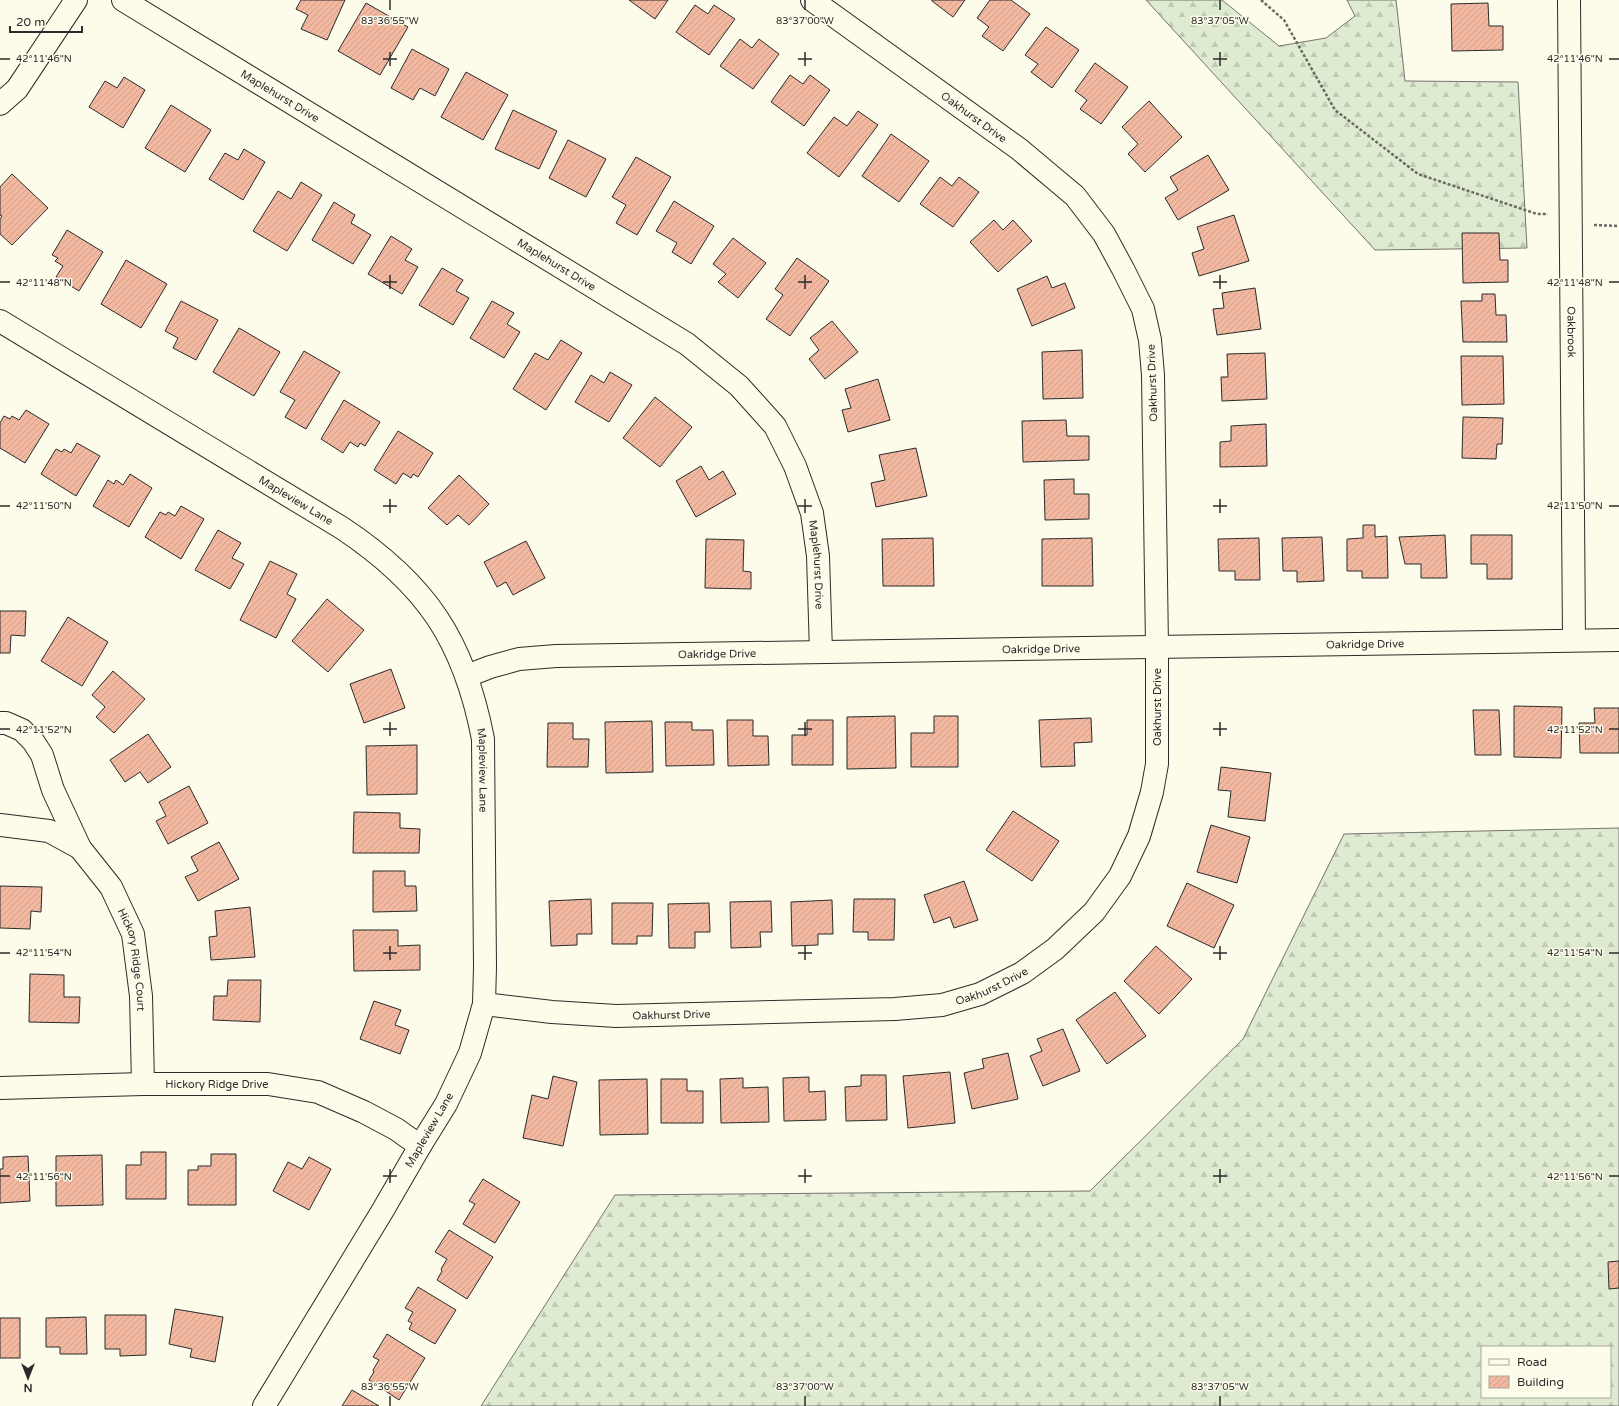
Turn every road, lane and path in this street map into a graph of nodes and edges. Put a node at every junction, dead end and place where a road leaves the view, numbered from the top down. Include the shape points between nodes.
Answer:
1 (76, 0) edge
2 (123, 0) edge
3 (812, 0) edge
4 (1261, 0) edge
5 (1569, 0) edge
6 (0, 104) edge
7 (1570, 220) junction
8 (1619, 226) edge
9 (0, 321) edge
10 (1574, 640) junction
11 (1619, 640) edge
12 (1157, 647) junction
13 (821, 652) junction
14 (467, 676) junction
15 (0, 723) edge
16 (0, 825) edge
17 (80, 848) junction
18 (484, 1004) junction
19 (143, 1084) junction
20 (0, 1088) edge
21 (420, 1146) junction
22 (264, 1406) edge

1 - 6 street via 17,89
2 - 13 street, Maplehurst Drive via 687,344 739,386 774,426 795,466 812,513 818,556
3 - 12 street, Oakhurst Drive via 1019,149 1075,196 1104,234 1123,269 1143,309 1150,340 1153,382
4 - 7 path via 1284,20 1335,110 1418,174 1537,214 1552,214
5 - 7 street, Oakbrook
7 - 8 path via 1588,225
7 - 10 street, Oakbrook
9 - 14 street, Mapleview Lane via 336,524 371,548 399,571 426,601 454,647
10 - 11 street, Oakridge Drive
10 - 12 street, Oakridge Drive
12 - 13 street, Oakridge Drive
12 - 18 street, Oakhurst Drive via 1157,764 1139,836 1120,876 1094,912 1055,949 1022,973 980,994 942,1005 895,1009 616,1016
13 - 14 street, Oakridge Drive via 556,656 519,659
14 - 18 street, Mapleview Lane via 483,739
15 - 17 street, Hickory Ridge Court via 22,730 42,755 59,803
16 - 17 street, Hickory Ridge Court via 49,831
17 - 19 street, Hickory Ridge Court via 111,887 133,934 141,996
18 - 21 street, Mapleview Lane via 470,1053 446,1104
19 - 20 street, Hickory Ridge Drive
19 - 21 street, Hickory Ridge Drive via 268,1084 318,1092 364,1112
21 - 22 street, Mapleview Lane

